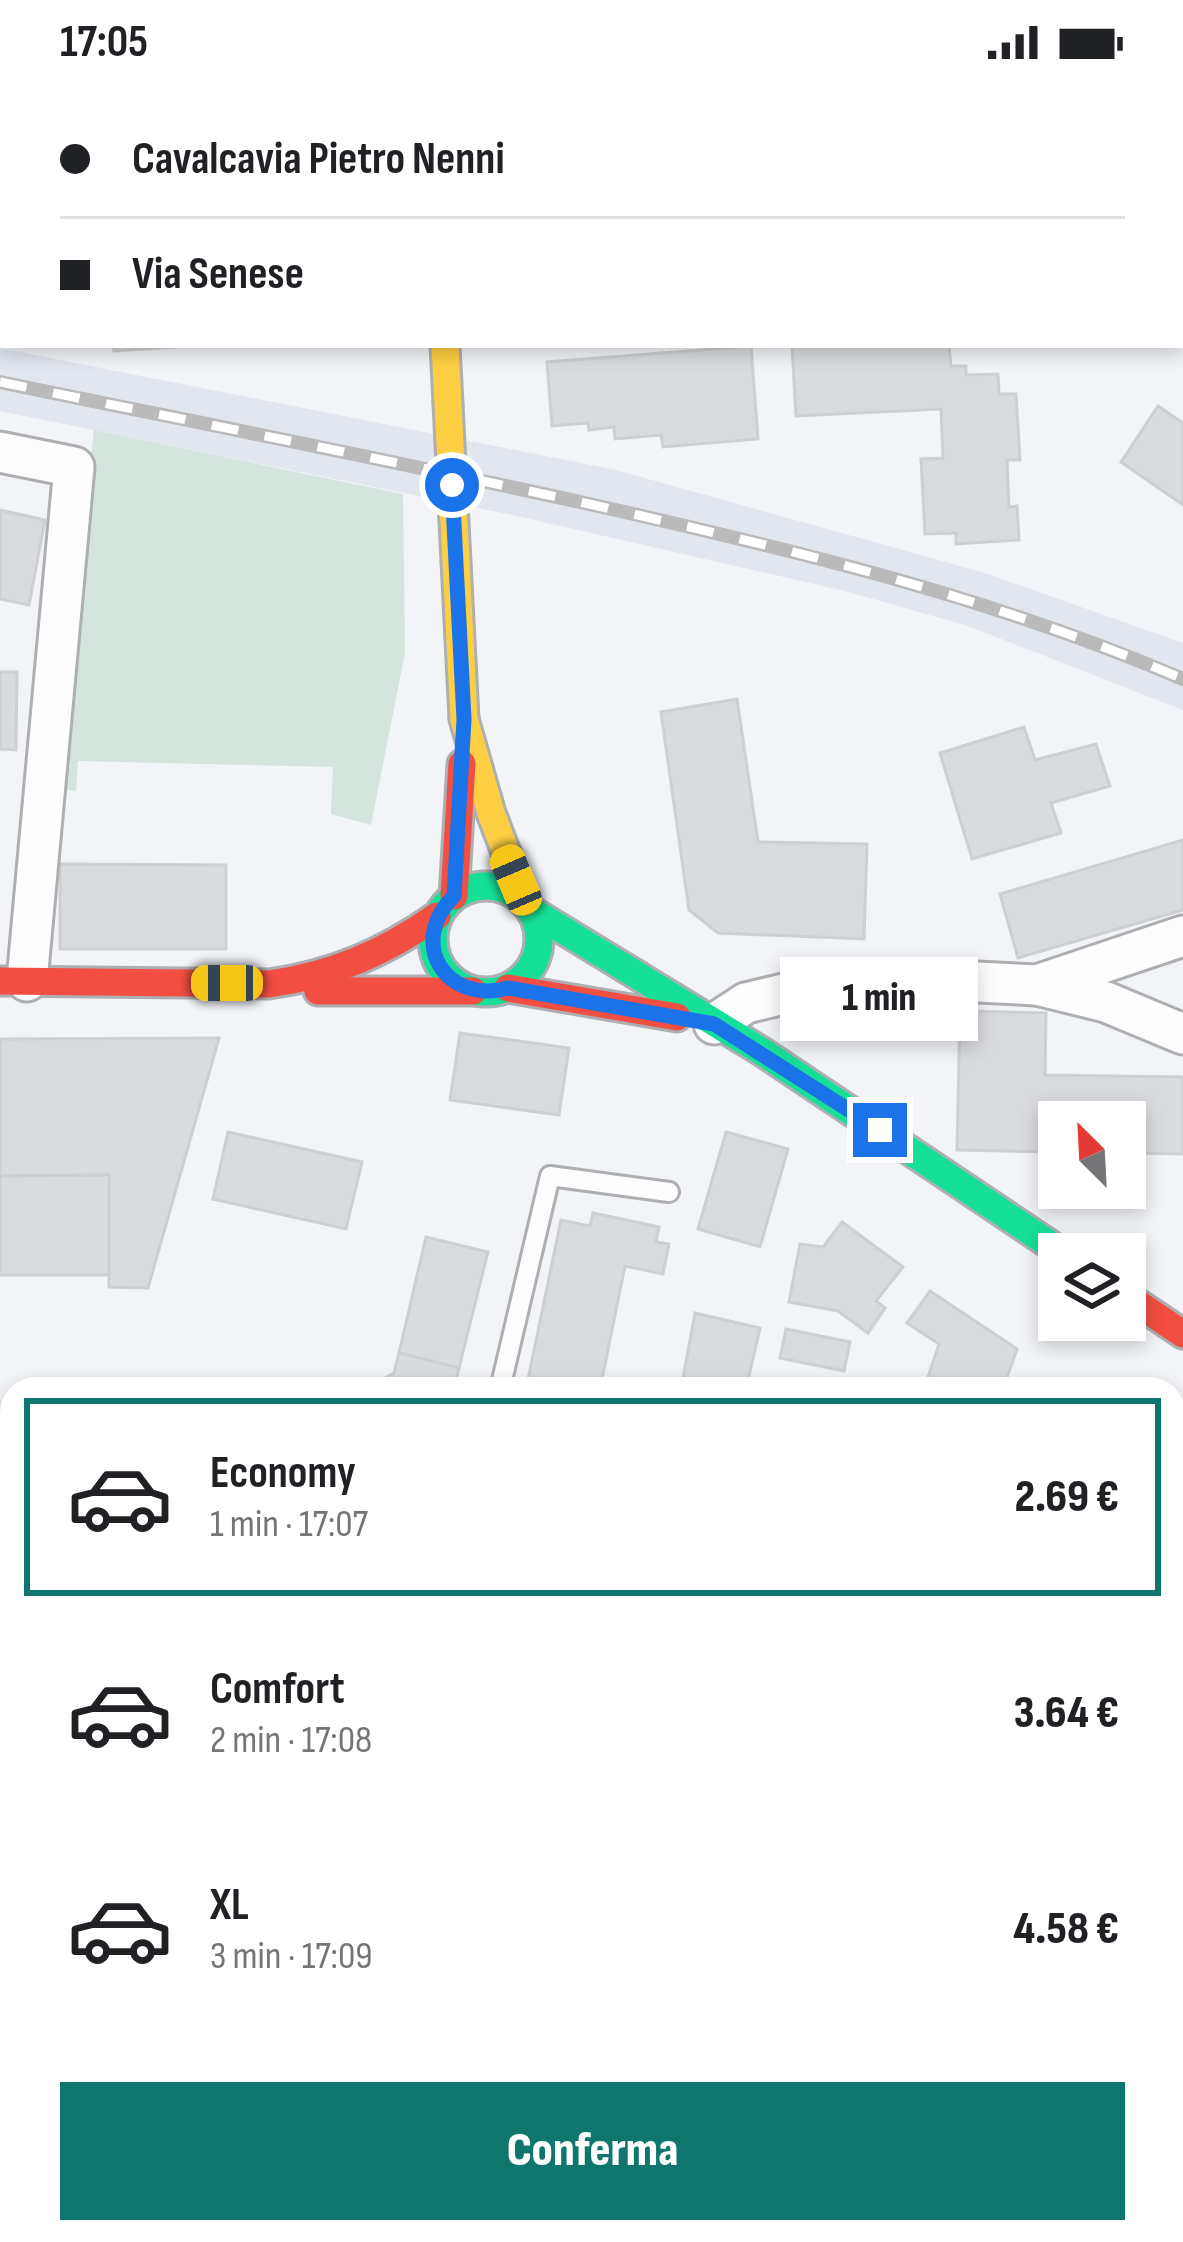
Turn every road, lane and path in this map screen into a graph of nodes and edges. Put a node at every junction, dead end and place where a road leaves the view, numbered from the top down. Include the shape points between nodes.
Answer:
1 (445, 348) edge
2 (0, 452) edge
3 (464, 719) junction
4 (446, 906) junction
5 (529, 907) junction
6 (1183, 937) edge
7 (13, 981) edge
8 (268, 984) junction
9 (1036, 985) junction
10 (508, 988) junction
11 (473, 991) junction
12 (714, 1024) junction
13 (1183, 1034) edge
14 (669, 1192) dead end
15 (1038, 1237) edge
16 (1146, 1309) edge
17 (1183, 1334) edge
18 (503, 1377) edge

1 - 3 main road, bridge
2 - 7 street via 74,467 42,810
3 - 4 main road
3 - 5 main road
4 - 5 main road via 468,889 499,887
4 - 8 main road via 365,963
4 - 11 main road via 433,947 437,962
5 - 10 main road via 538,928 534,964
5 - 12 main road
6 - 9 street
7 - 8 main road
8 - 11 main road via 345,993
9 - 12 street via 937,980 809,988 746,1003
9 - 13 street via 1106,1002
10 - 11 main road
10 - 12 main road
12 - 15 main road
14 - 18 lane via 550,1176
16 - 17 main road

